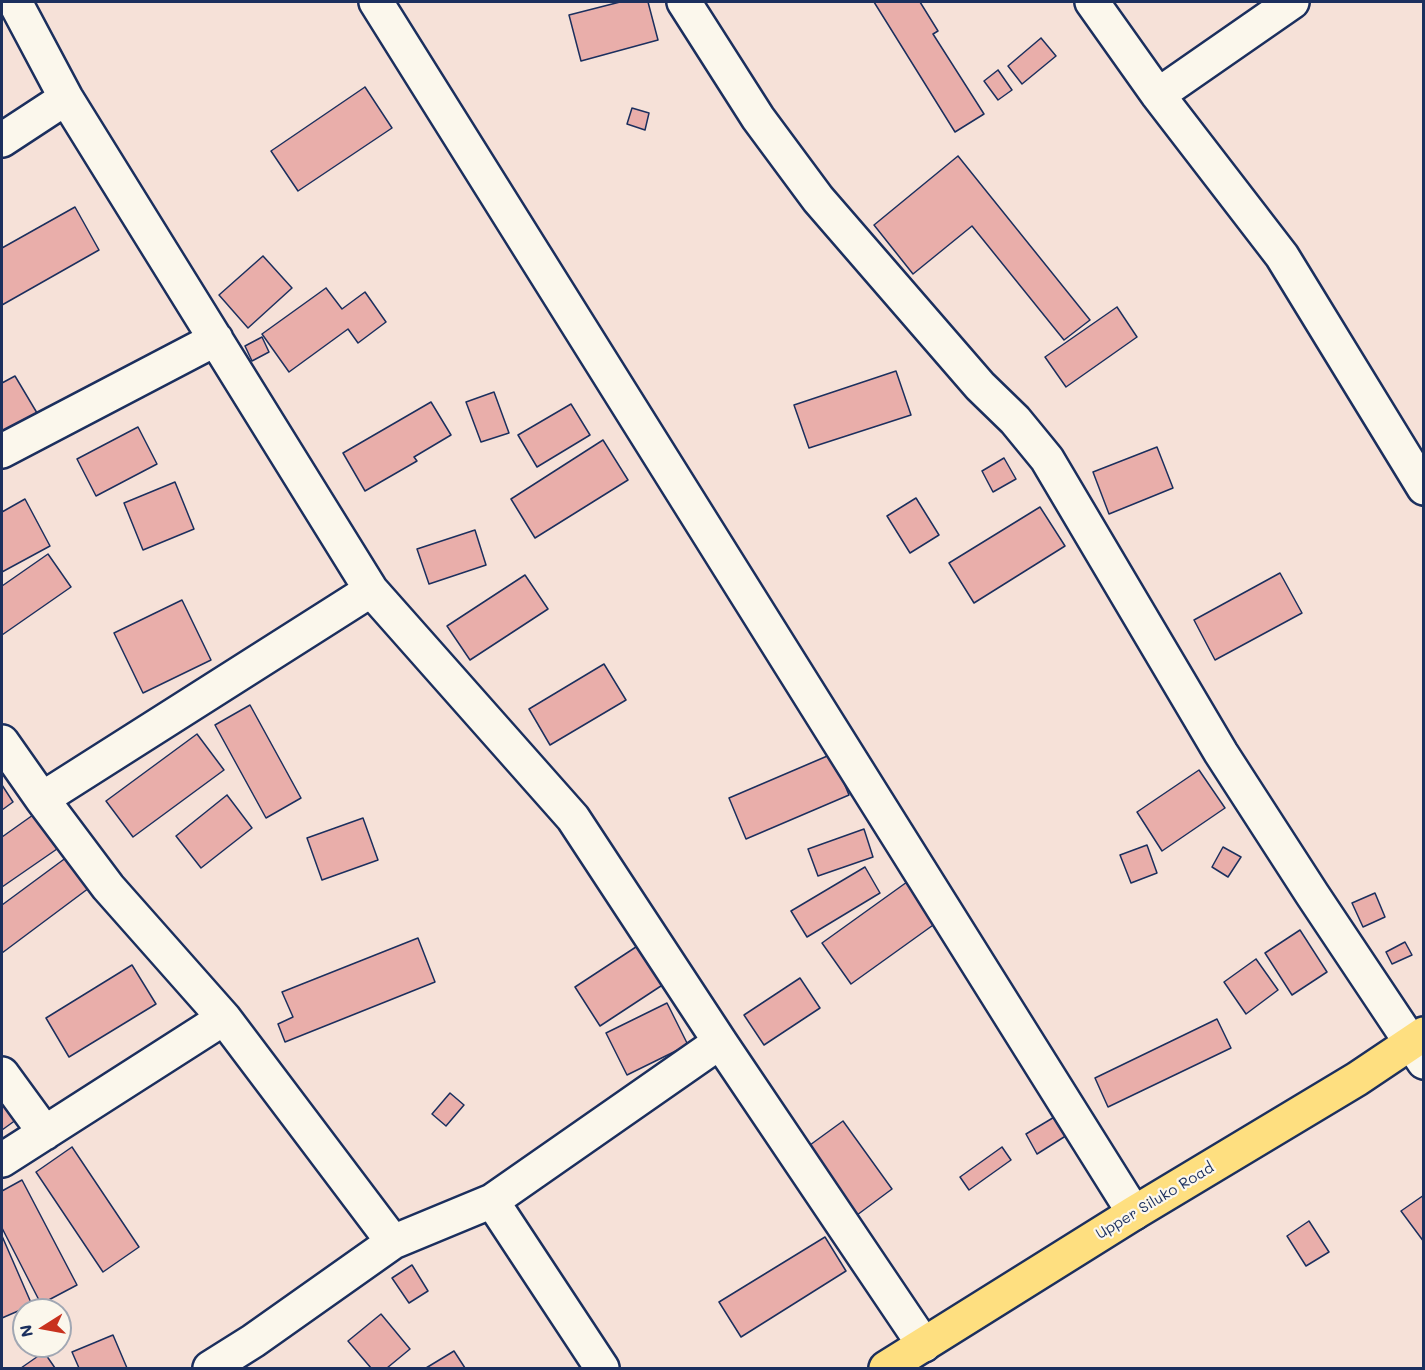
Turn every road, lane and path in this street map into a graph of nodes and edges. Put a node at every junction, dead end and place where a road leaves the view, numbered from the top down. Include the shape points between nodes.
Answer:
1 (15, 2) edge
2 (376, 2) edge
3 (684, 2) edge
4 (1092, 2) edge
5 (1292, 2) edge
6 (1158, 95) junction
7 (66, 98) junction
8 (2, 140) edge
9 (216, 339) junction
10 (2, 451) edge
11 (1424, 488) edge
12 (371, 590) junction
13 (2, 742) edge
14 (42, 799) junction
15 (224, 1018) junction
16 (720, 1042) junction
17 (1419, 1046) edge
18 (2, 1074) edge
19 (45, 1133) junction
20 (2, 1160) edge
21 (492, 1201) junction
22 (1134, 1213) junction
23 (393, 1242) junction
24 (924, 1345) junction
25 (210, 1368) edge
26 (602, 1368) edge
27 (886, 1368) edge

1 - 7 street
2 - 22 street
3 - 17 street via 758,118 818,199 1047,459 1221,753
4 - 6 street
5 - 6 street
6 - 11 street via 1282,256
7 - 8 street
7 - 9 street
9 - 10 street
9 - 12 street
12 - 14 street
12 - 16 street via 573,818
13 - 14 street
14 - 15 street via 108,887
15 - 19 street
15 - 23 street
16 - 21 street
16 - 24 street
17 - 22 main road, Upper Siluko Road
18 - 19 street
19 - 20 street
21 - 23 street
21 - 26 street
22 - 24 main road, Upper Siluko Road
23 - 25 street
24 - 27 main road, Upper Siluko Road

